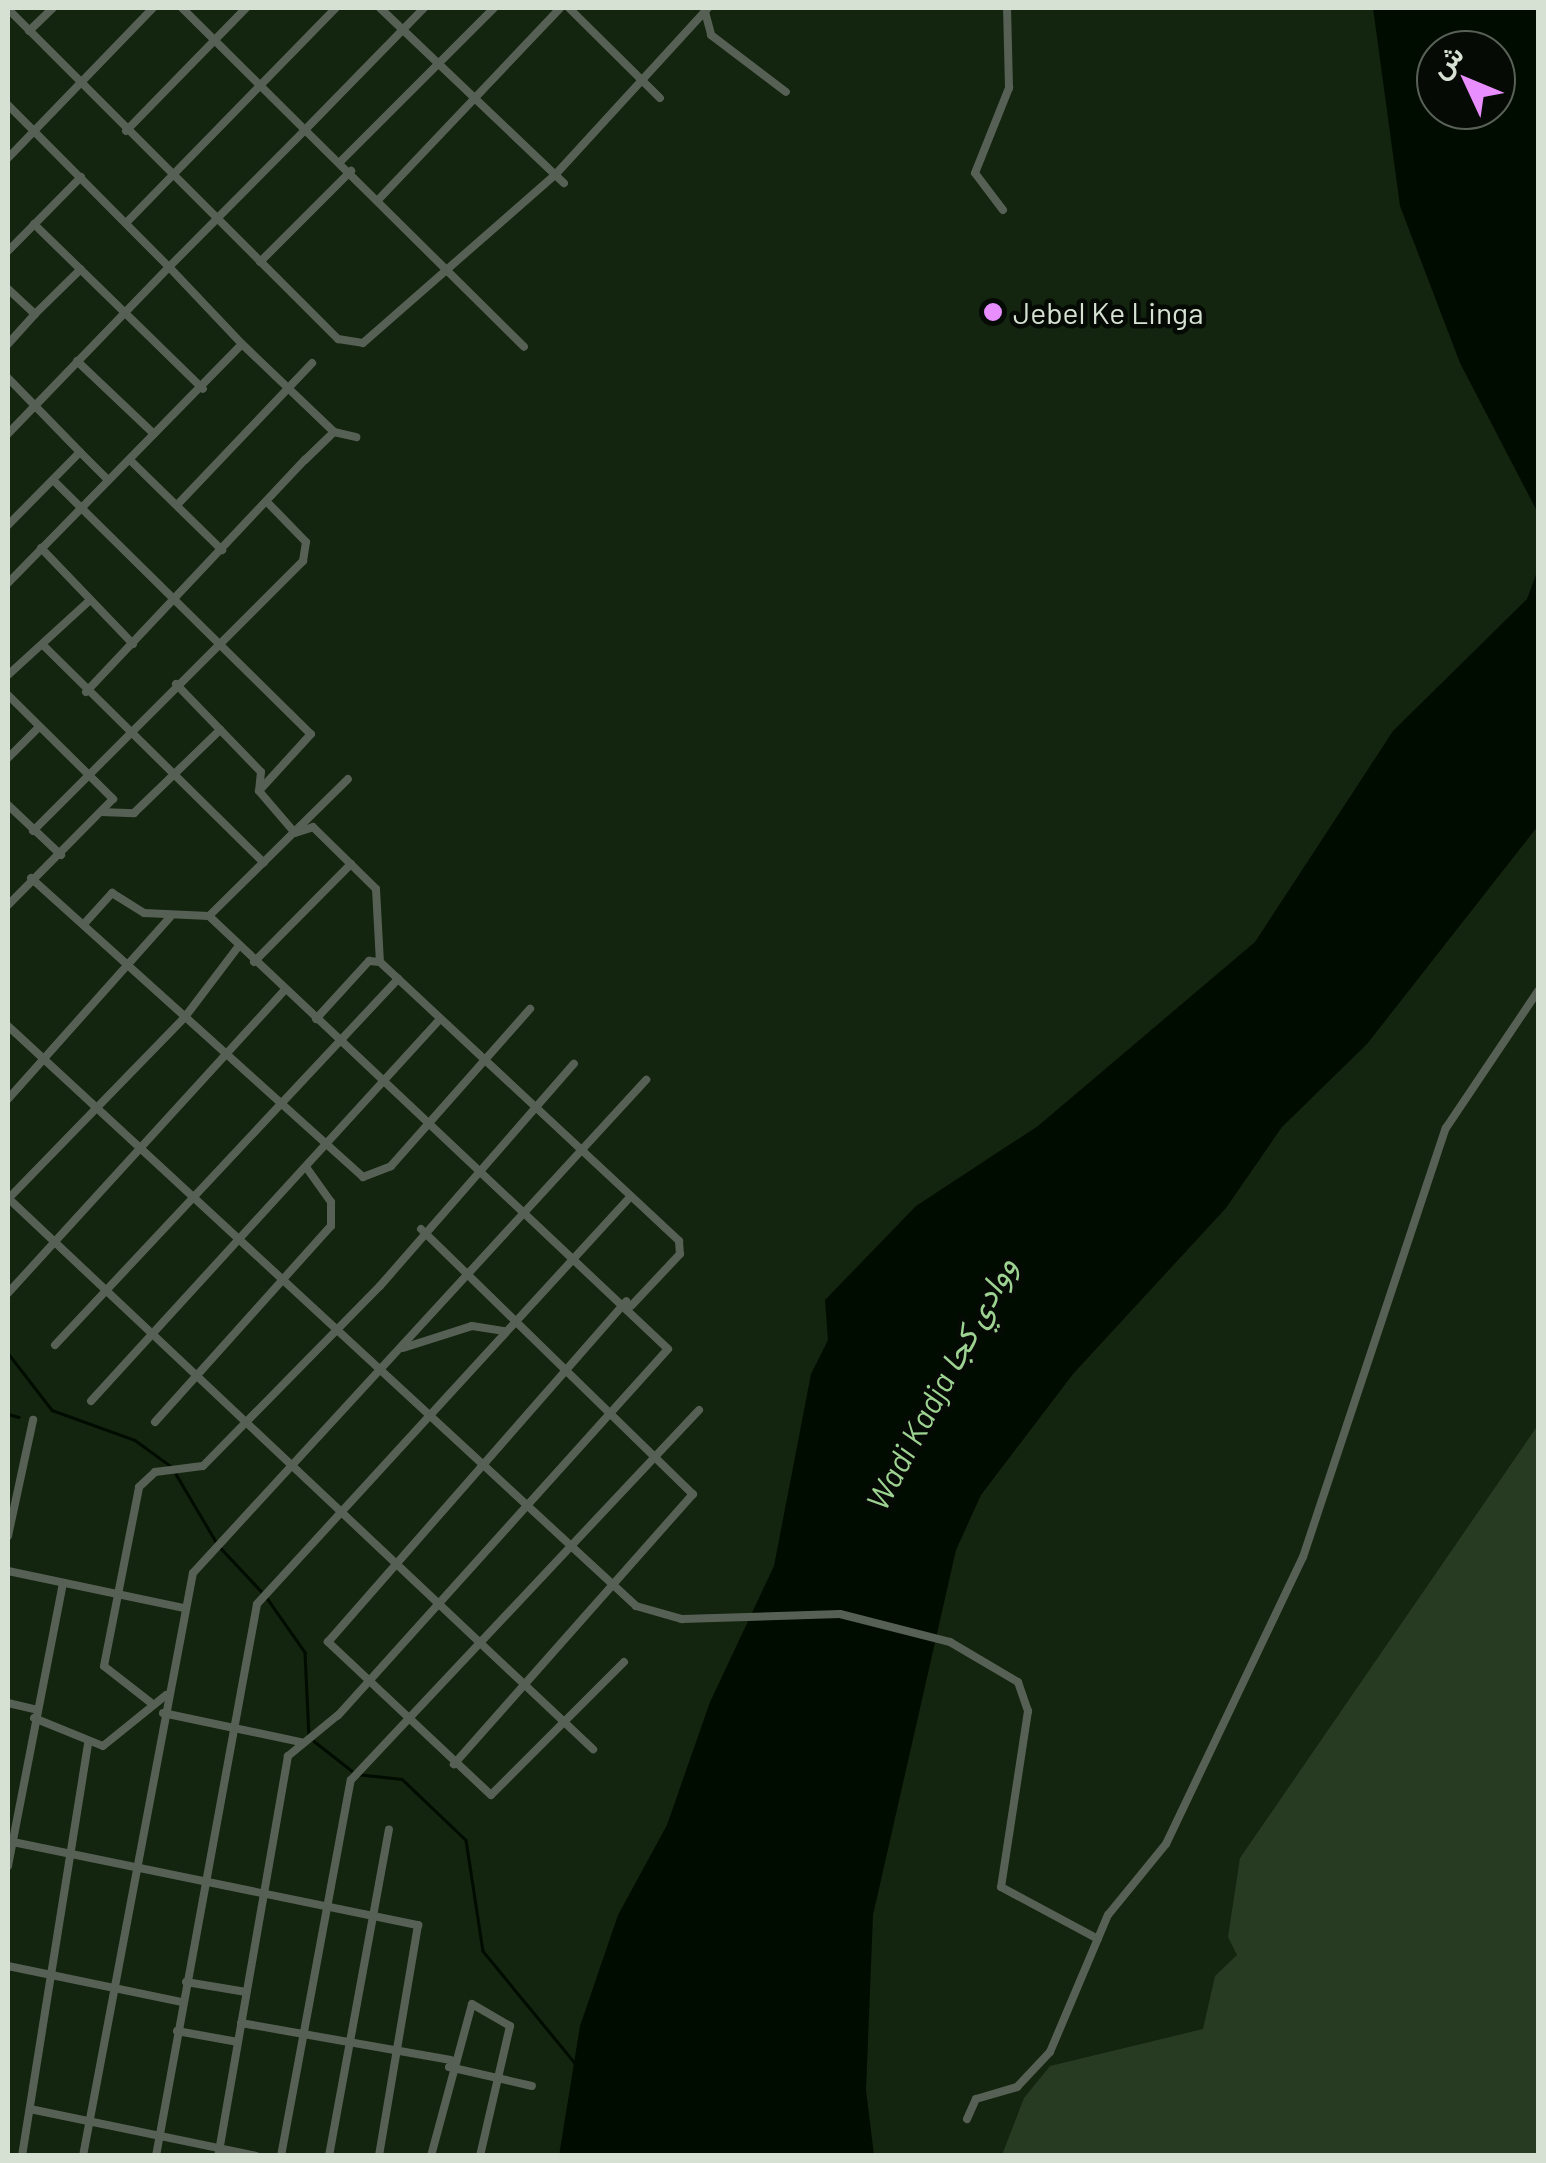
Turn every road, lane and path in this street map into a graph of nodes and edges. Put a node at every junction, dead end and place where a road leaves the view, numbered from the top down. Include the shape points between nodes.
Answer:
1 (53, 8) edge
2 (153, 8) edge
3 (182, 8) edge
4 (246, 8) edge
5 (336, 8) edge
6 (380, 8) edge
7 (424, 8) edge
8 (494, 8) edge
9 (560, 8) edge
10 (568, 8) edge
11 (705, 8) edge
12 (1007, 8) edge
13 (8, 9) edge
14 (403, 29) junction
15 (29, 30) junction
16 (215, 40) junction
17 (439, 64) junction
18 (639, 78) junction
19 (79, 84) junction
20 (262, 86) junction
21 (786, 92) dead end
22 (660, 98) dead end
23 (477, 100) junction
24 (8, 105) edge
25 (35, 130) junction
26 (306, 130) junction
27 (126, 131) junction
28 (8, 158) edge
29 (340, 162) junction
30 (351, 171) junction
31 (555, 175) junction
32 (172, 176) junction
33 (80, 177) junction
34 (564, 183) dead end
35 (379, 200) junction
36 (1003, 210) dead end
37 (216, 219) junction
38 (126, 223) junction
39 (34, 224) junction
40 (8, 251) edge
41 (260, 262) junction
42 (168, 266) junction
43 (446, 268) junction
44 (81, 269) junction
45 (8, 289) edge
46 (125, 312) junction
47 (35, 314) junction
48 (8, 344) edge
49 (242, 344) junction
50 (524, 347) dead end
51 (77, 360) junction
52 (312, 363) dead end
53 (8, 378) edge
54 (204, 389) junction
55 (289, 389) junction
56 (35, 404) junction
57 (334, 432) junction
58 (8, 434) edge
59 (154, 434) junction
60 (356, 437) dead end
61 (80, 452) junction
62 (130, 460) junction
63 (53, 480) junction
64 (108, 480) junction
65 (270, 504) junction
66 (178, 505) junction
67 (82, 506) junction
68 (8, 525) edge
69 (41, 548) junction
70 (222, 550) junction
71 (8, 583) edge
72 (178, 599) junction
73 (90, 600) junction
74 (220, 642) junction
75 (134, 644) junction
76 (43, 645) junction
77 (8, 675) edge
78 (176, 684) junction
79 (86, 692) junction
80 (8, 694) edge
81 (39, 727) junction
82 (220, 730) junction
83 (126, 732) junction
84 (8, 758) edge
85 (86, 775) junction
86 (172, 776) junction
87 (348, 779) dead end
88 (259, 790) junction
89 (9, 809) edge
90 (101, 812) junction
91 (33, 831) junction
92 (295, 833) junction
93 (61, 854) junction
94 (264, 863) junction
95 (351, 864) junction
96 (32, 878) junction
97 (10, 898) edge
98 (208, 916) junction
99 (170, 917) junction
100 (84, 924) junction
101 (238, 947) junction
102 (254, 962) junction
103 (380, 962) junction
104 (128, 964) junction
105 (398, 978) junction
106 (285, 990) junction
107 (1538, 991) edge
108 (530, 1009) dead end
109 (185, 1017) junction
110 (316, 1019) junction
111 (440, 1019) junction
112 (8, 1026) edge
113 (338, 1039) junction
114 (225, 1055) junction
115 (43, 1058) junction
116 (486, 1060) junction
117 (574, 1064) dead end
118 (384, 1080) junction
119 (646, 1080) dead end
120 (8, 1099) edge
121 (278, 1102) junction
122 (96, 1106) junction
123 (536, 1106) junction
124 (431, 1121) junction
125 (140, 1146) junction
126 (324, 1149) junction
127 (583, 1149) junction
128 (481, 1165) junction
129 (306, 1167) junction
130 (190, 1196) junction
131 (631, 1196) junction
132 (8, 1199) edge
133 (528, 1209) junction
134 (421, 1229) junction
135 (53, 1241) junction
136 (237, 1241) junction
137 (576, 1254) junction
138 (469, 1274) junction
139 (282, 1281) junction
140 (106, 1290) junction
141 (8, 1293) edge
142 (629, 1303) junction
143 (517, 1319) junction
144 (333, 1328) junction
145 (505, 1332) junction
146 (152, 1334) junction
147 (55, 1345) dead end
148 (403, 1348) junction
149 (567, 1366) junction
150 (382, 1372) junction
151 (196, 1376) junction
152 (91, 1401) dead end
153 (614, 1410) junction
154 (699, 1410) dead end
155 (426, 1414) junction
156 (33, 1420) dead end
157 (246, 1421) junction
158 (154, 1422) dead end
159 (660, 1454) junction
160 (479, 1462) junction
161 (296, 1466) junction
162 (339, 1507) junction
163 (11, 1508) edge
164 (526, 1508) junction
165 (8, 1536) edge
166 (570, 1549) junction
167 (392, 1558) junction
168 (8, 1571) edge
169 (63, 1584) junction
170 (614, 1588) junction
171 (118, 1595) junction
172 (437, 1603) junction
173 (183, 1608) junction
174 (481, 1644) junction
175 (624, 1662) dead end
176 (365, 1682) junction
177 (526, 1684) junction
178 (166, 1695) junction
179 (150, 1702) junction
180 (8, 1703) edge
181 (164, 1713) junction
182 (35, 1714) junction
183 (566, 1722) junction
184 (409, 1723) junction
185 (232, 1726) junction
186 (88, 1742) junction
187 (302, 1743) junction
188 (593, 1749) dead end
189 (454, 1764) junction
190 (388, 1829) dead end
191 (10, 1842) edge
192 (70, 1853) junction
193 (8, 1866) edge
194 (139, 1866) junction
195 (204, 1879) junction
196 (264, 1891) junction
197 (327, 1904) junction
198 (376, 1913) junction
199 (1098, 1939) junction
200 (8, 1966) edge
201 (48, 1976) junction
202 (186, 1982) junction
203 (115, 1990) junction
204 (246, 1992) junction
205 (182, 2002) junction
206 (241, 2022) junction
207 (177, 2032) junction
208 (306, 2034) junction
209 (238, 2042) junction
210 (352, 2042) junction
211 (399, 2051) junction
212 (450, 2064) junction
213 (497, 2078) junction
214 (532, 2086) dead end
215 (30, 2109) junction
216 (967, 2119) dead end
217 (90, 2123) junction
218 (159, 2137) junction
219 (218, 2152) edge
220 (22, 2156) edge
221 (82, 2156) edge
222 (156, 2156) edge
223 (256, 2156) edge
224 (281, 2156) edge
225 (329, 2156) edge
226 (380, 2156) edge
227 (431, 2156) edge
228 (480, 2156) edge

1 - 15 street
2 - 19 street
3 - 16 street
4 - 16 street
5 - 20 street
6 - 14 street
7 - 14 street
8 - 17 street
9 - 23 street
10 - 18 street
11 - 18 street
11 - 21 street via 711,35
12 - 36 street via 1009,88 975,172
13 - 15 street
14 - 17 street
14 - 26 street
15 - 19 street
16 - 20 street
16 - 27 street
17 - 23 street
17 - 29 street
18 - 22 street
18 - 31 street
19 - 25 street
19 - 27 street
20 - 26 street
20 - 32 street
23 - 31 street
23 - 35 street
24 - 25 street
25 - 28 street
25 - 33 street
26 - 29 street
26 - 37 street
27 - 32 street
29 - 30 street
30 - 35 street
30 - 41 street
31 - 34 street
31 - 43 street
32 - 37 street
32 - 38 street
33 - 38 street
33 - 39 street
35 - 43 street
37 - 41 street
37 - 42 street
38 - 42 street
39 - 40 street
39 - 44 street
41 - 43 street via 338,339 363,344
42 - 46 street
42 - 49 street
43 - 50 street
44 - 46 street
44 - 47 street
45 - 47 street
46 - 51 street
46 - 54 street
47 - 48 street
49 - 54 street
49 - 55 street
51 - 56 street
51 - 59 street
52 - 55 street
53 - 56 street
54 - 59 street
55 - 57 street
55 - 66 street
56 - 58 street
56 - 61 street
57 - 60 street
57 - 65 street
59 - 62 street
61 - 63 street
61 - 64 street
62 - 64 street
62 - 66 street
63 - 67 street
63 - 68 street
64 - 67 street
65 - 70 street
65 - 74 street via 308,552
66 - 70 street
67 - 69 street
67 - 72 street
69 - 71 street
69 - 73 street
70 - 72 street
72 - 74 street
72 - 75 street
73 - 75 street
73 - 76 street
74 - 78 street
74 - 88 street via 312,734
75 - 79 street
76 - 77 street
76 - 79 street
78 - 82 street
78 - 83 street
79 - 83 street
80 - 81 street
81 - 84 street
81 - 85 street
82 - 86 street
82 - 88 street via 261,772
83 - 85 street
83 - 86 street
85 - 90 street via 114,799
85 - 91 street
86 - 90 street via 134,814
86 - 94 street
87 - 92 street
88 - 92 street
89 - 91 street
90 - 93 street
91 - 93 street
92 - 94 street
92 - 95 street via 313,827
93 - 96 street
94 - 98 street
95 - 102 street
95 - 103 street via 376,888
96 - 97 street
96 - 100 street
98 - 99 street
98 - 101 street
99 - 100 street via 112,892
99 - 104 street
100 - 104 street
101 - 102 street
101 - 109 street
102 - 106 street
103 - 105 street
103 - 110 street via 368,962
104 - 109 street
104 - 115 street
105 - 111 street
105 - 113 street
106 - 110 street
106 - 114 street
107 - 199 street via 1446,1128 1303,1557 1166,1844
108 - 116 street
109 - 114 street
109 - 122 street
110 - 113 street
111 - 116 street
111 - 118 street
112 - 115 street
113 - 118 street
113 - 121 street
114 - 121 street
114 - 125 street
115 - 120 street
115 - 122 street
116 - 123 street
116 - 124 street
117 - 123 street
118 - 124 street
118 - 126 street
119 - 127 street
121 - 126 street
121 - 130 street
122 - 125 street
122 - 132 street
123 - 127 street
123 - 128 street
124 - 126 street via 375,1176 351,1172
124 - 128 street
125 - 130 street
125 - 135 street
126 - 129 street
127 - 131 street
127 - 133 street
128 - 133 street
128 - 134 street
129 - 136 street
129 - 139 street via 324,1187 333,1222
130 - 136 street
130 - 140 street
131 - 137 street
131 - 142 street via 682,1250
132 - 135 street
133 - 137 street
133 - 138 street
134 - 138 street
134 - 144 street via 380,1286
135 - 140 street
135 - 141 street
136 - 139 street
136 - 146 street
137 - 142 street
137 - 143 street
138 - 143 street
138 - 148 street
139 - 144 street
139 - 151 street
140 - 146 street
140 - 147 street
142 - 149 street
142 - 153 street via 668,1349
143 - 145 street
143 - 149 street
144 - 150 street
144 - 157 street
145 - 148 street via 482,1325
145 - 155 street
146 - 151 street
146 - 152 street
148 - 150 street
149 - 153 street
149 - 160 street
150 - 155 street
150 - 161 street
151 - 157 street
151 - 158 street
153 - 159 street
153 - 164 street
154 - 159 street
155 - 160 street
155 - 162 street
156 - 163 street
157 - 161 street
157 - 171 street via 190,1474 155,1472 143,1482
159 - 166 street
159 - 170 street via 693,1494
160 - 164 street
160 - 167 street
161 - 162 street
161 - 173 street via 206,1556
162 - 167 street
162 - 185 street via 257,1604
163 - 165 street
164 - 166 street
164 - 172 street
166 - 170 street
166 - 174 street
167 - 172 street
167 - 176 street via 330,1632 331,1648
168 - 169 street
169 - 171 street
169 - 182 street
170 - 177 street
170 - 199 street via 682,1619 840,1614 950,1642 1018,1682 1028,1710 1000,1886
171 - 173 street
171 - 179 street via 105,1674
172 - 174 street
172 - 176 street
173 - 178 street
174 - 177 street
174 - 184 street
175 - 183 street
176 - 184 street
176 - 187 street
177 - 183 street
177 - 189 street
178 - 179 street
178 - 181 street
179 - 186 street via 112,1741
180 - 182 street
181 - 185 street
181 - 194 street
182 - 186 street via 73,1728
182 - 191 street
183 - 188 street
183 - 189 street via 500,1792 482,1790
184 - 189 street
184 - 197 street via 351,1780
185 - 187 street
185 - 195 street
186 - 192 street
187 - 196 street via 284,1766
190 - 198 street
191 - 192 street
191 - 193 street
192 - 194 street
192 - 201 street
194 - 195 street
194 - 203 street
195 - 196 street
195 - 202 street
196 - 197 street
196 - 204 street
197 - 198 street
197 - 208 street
198 - 210 street
198 - 211 street via 412,1921 422,1935
199 - 216 street via 1050,2052 1017,2087 976,2099
200 - 201 street
201 - 203 street
201 - 215 street
202 - 204 street
202 - 205 street
203 - 205 street
203 - 217 street
204 - 206 street
205 - 207 street
206 - 208 street
206 - 209 street
207 - 209 street
207 - 218 street
208 - 210 street
208 - 224 street
209 - 219 street
210 - 211 street
210 - 225 street
211 - 212 street
211 - 226 street
212 - 213 street
212 - 213 street via 472,2004 510,2022
212 - 227 street
213 - 214 street
213 - 228 street
215 - 217 street
215 - 220 street
217 - 218 street
217 - 221 street
218 - 219 street
218 - 222 street
219 - 223 street

